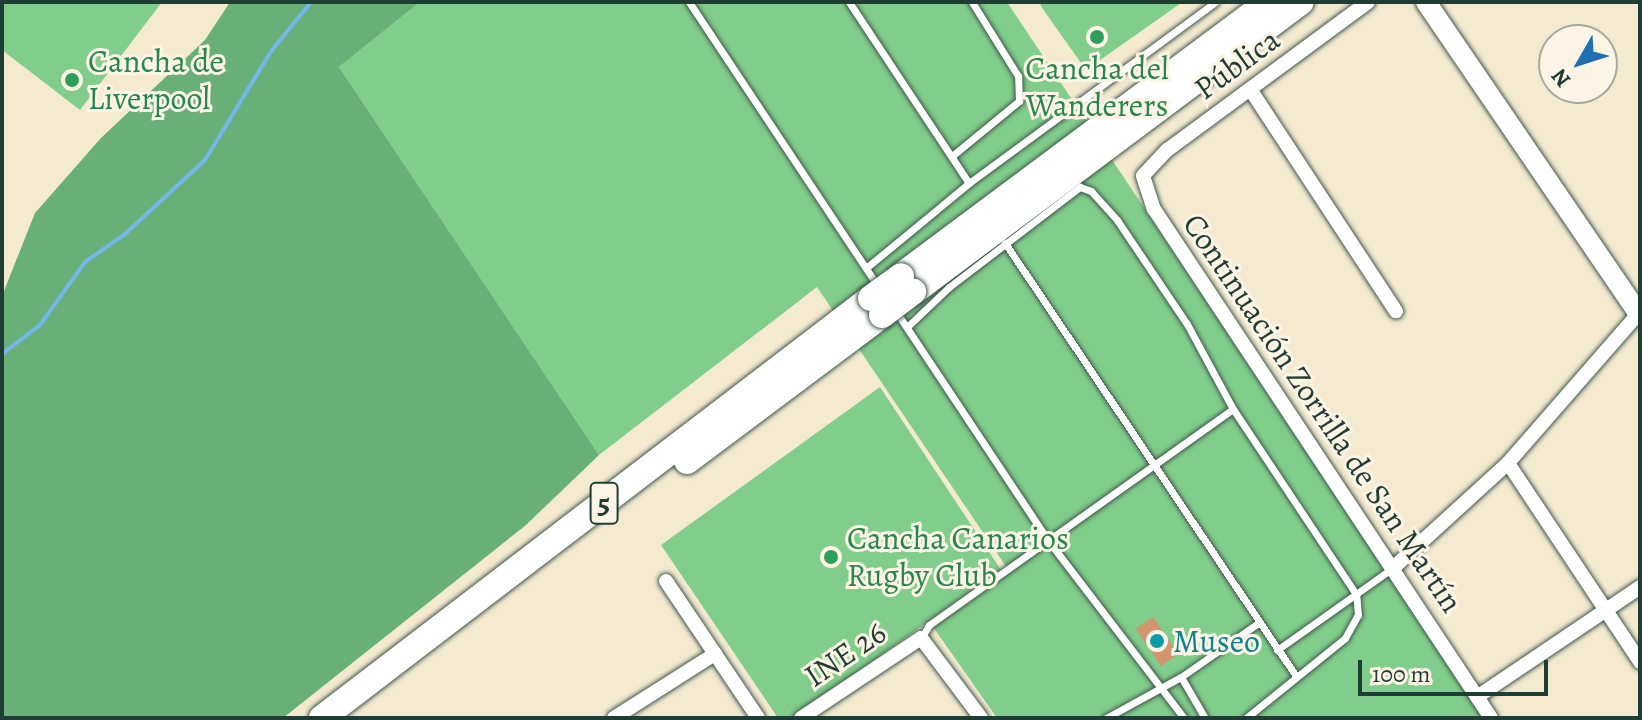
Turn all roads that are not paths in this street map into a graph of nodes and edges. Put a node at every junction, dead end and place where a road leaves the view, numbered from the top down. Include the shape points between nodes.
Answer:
1 (689, 2) edge
2 (849, 2) edge
3 (972, 2) edge
4 (1215, 2) edge
5 (1268, 2) edge
6 (1301, 2) edge
7 (1368, 2) edge
8 (1426, 2) edge
9 (1250, 89) junction
10 (952, 156) junction
11 (1143, 176) joint
12 (969, 183) junction
13 (1005, 243) junction
14 (866, 268) junction
15 (907, 284) junction
16 (877, 306) junction
17 (1637, 306) edge
18 (1396, 311) dead end
19 (907, 327) junction
20 (1233, 409) junction
21 (1151, 462) junction
22 (1508, 463) junction
23 (1047, 539) junction
24 (1393, 568) junction
25 (666, 581) dead end
26 (1640, 587) edge
27 (1356, 594) junction
28 (1606, 611) junction
29 (1258, 623) junction
30 (921, 638) junction
31 (1277, 650) junction
32 (715, 654) junction
33 (1640, 662) edge
34 (1296, 676) junction
35 (1181, 677) junction
36 (1159, 688) junction
37 (1477, 697) junction
38 (322, 718) edge
39 (350, 718) edge
40 (614, 718) edge
41 (758, 718) edge
42 (801, 718) edge
43 (981, 718) edge
44 (1106, 718) edge
45 (1184, 718) edge
46 (1205, 718) edge
47 (1246, 718) edge
48 (1491, 718) edge

1 - 14 lane
2 - 10 lane
3 - 10 lane via 1018,76 1019,101
4 - 12 lane
5 - 15 highway, 5
6 - 15 highway, 5
7 - 9 street, Pública
8 - 17 street
9 - 11 street, Pública via 1167,150
9 - 18 street
10 - 12 lane
11 - 24 street, Continuación Zorrilla de San Martín via 1154,209
12 - 14 lane
13 - 19 lane
13 - 20 lane via 1080,187 1091,191 1117,220 1187,324
13 - 21 lane
14 - 19 lane
15 - 16 highway, 5, bridge
16 - 38 highway, 5
16 - 39 highway, 5
17 - 22 street
19 - 23 lane
20 - 21 lane
20 - 27 lane
21 - 23 lane
21 - 29 lane
22 - 24 street
22 - 28 street
23 - 30 lane via 929,625
23 - 36 lane
24 - 27 lane
24 - 37 street, Continuación Zorrilla de San Martín
25 - 32 street
26 - 28 street
27 - 31 lane
27 - 34 lane via 1358,615 1345,638
28 - 33 street
28 - 37 street
29 - 31 lane
29 - 35 lane
30 - 42 street, INE 26
30 - 43 street
31 - 34 lane
32 - 40 street
32 - 41 street
34 - 47 lane
35 - 36 lane
35 - 46 lane
36 - 44 lane
36 - 45 lane
37 - 48 street, Continuación Zorrilla de San Martín

